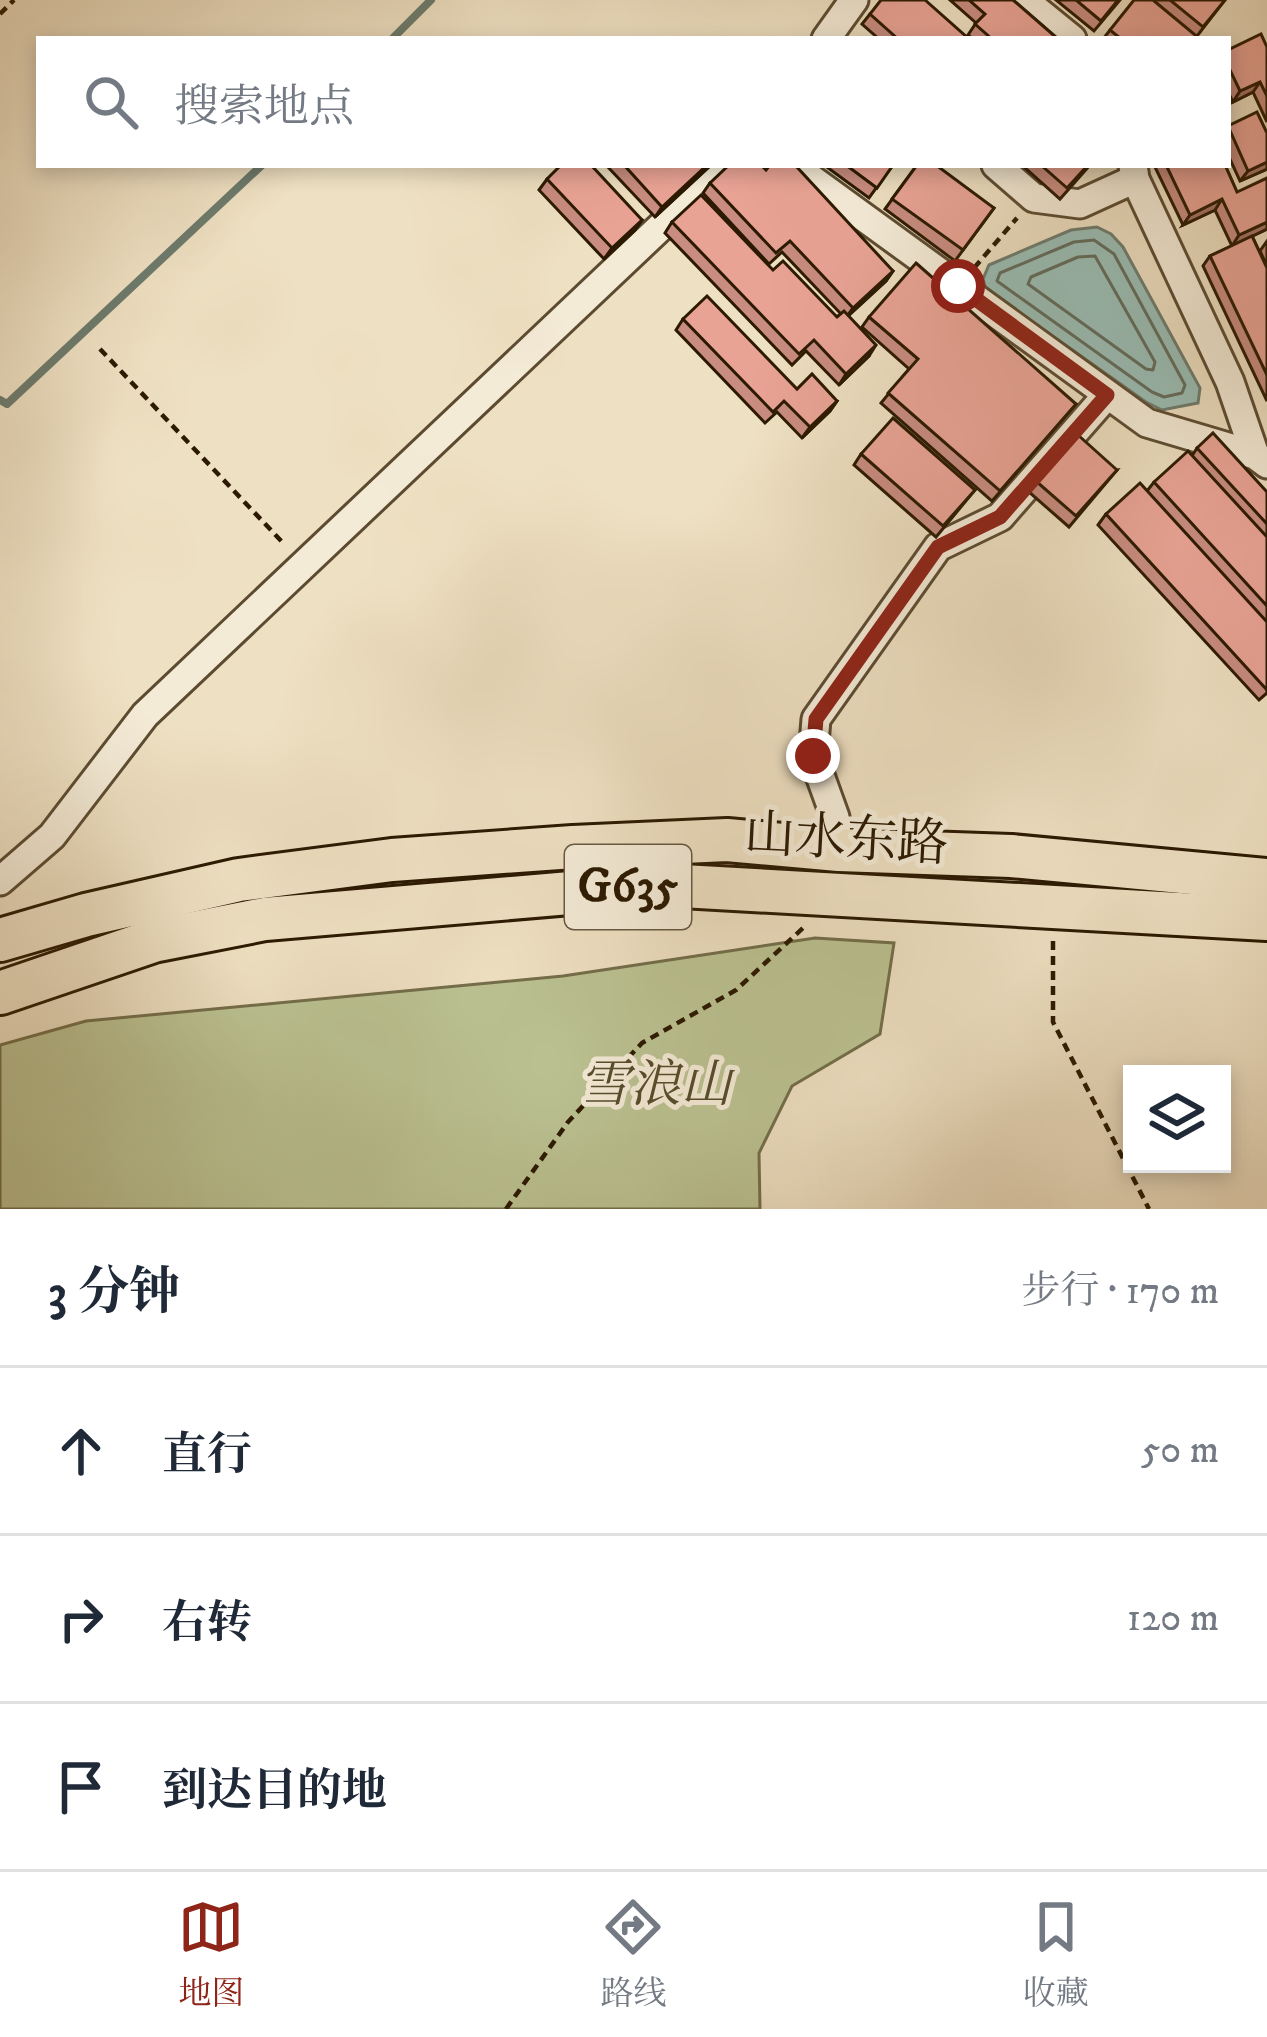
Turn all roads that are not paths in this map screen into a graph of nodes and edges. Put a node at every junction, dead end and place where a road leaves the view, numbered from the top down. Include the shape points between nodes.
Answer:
1 (854, 0) edge
2 (1024, 0) edge
3 (835, 36) edge
4 (1068, 36) edge
5 (723, 168) edge
6 (796, 168) edge
7 (1000, 168) edge
8 (1134, 172) edge
9 (1107, 395) junction
10 (1261, 460) edge
11 (839, 850) junction
12 (1267, 880) edge
13 (0, 881) edge
14 (1267, 919) edge
15 (0, 940) edge
16 (0, 994) edge

1 - 3 street
2 - 4 street
5 - 13 street via 145,715 52,836
6 - 9 street
7 - 8 street via 1034,197 1079,204
8 - 10 street
9 - 10 street via 1147,423
9 - 11 street via 1000,517 938,547 816,719 813,756
11 - 12 highway, 山水东路 / G635 via 1011,856
11 - 15 highway, 山水东路 / G635 via 727,840 392,860 239,880
14 - 16 highway, 山水东路 / G635 via 664,885 265,920 153,941

